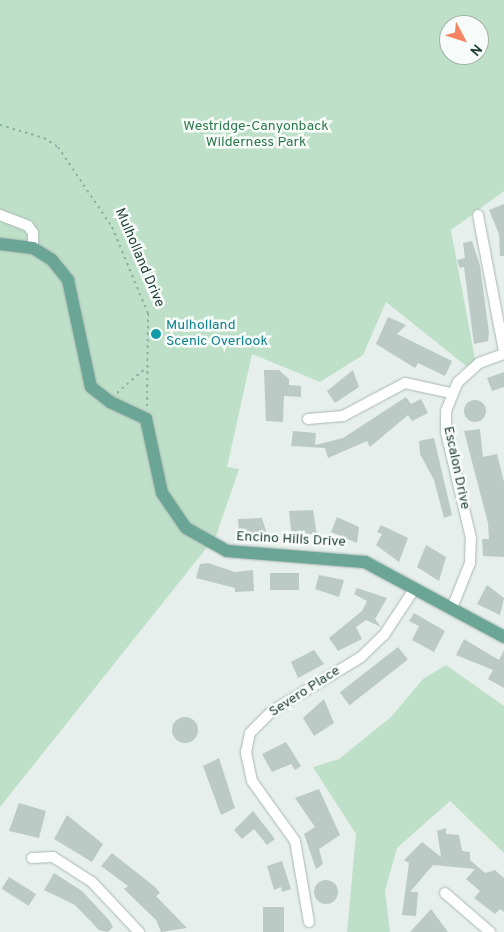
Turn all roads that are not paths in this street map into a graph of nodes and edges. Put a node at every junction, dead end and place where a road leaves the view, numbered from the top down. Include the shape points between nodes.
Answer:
1 (0, 215) edge
2 (478, 215) dead end
3 (0, 244) edge
4 (33, 248) junction
5 (504, 352) edge
6 (451, 393) junction
7 (308, 419) dead end
8 (415, 588) junction
9 (452, 608) junction
10 (504, 637) edge
11 (32, 858) dead end
12 (445, 894) dead end
13 (310, 922) dead end
14 (139, 932) edge
15 (490, 932) edge

1 - 4 street via 28,226 33,232
2 - 5 street
3 - 4 main road
4 - 8 main road, Encino Hills Drive via 52,260 68,280 77,303 84,372 100,396 144,417 162,493 176,517 205,542 258,555 347,557
5 - 6 street via 479,363
6 - 7 street via 405,383 342,416
6 - 9 street, Escalon Drive via 446,432 471,538 470,563
8 - 9 main road, Encino Hills Drive
8 - 13 street, Severo Place via 384,635 361,657 272,712 250,733 246,752 250,774 294,841
9 - 10 main road, Encino Hills Drive
11 - 14 street via 52,857 85,876 115,902
12 - 15 street

